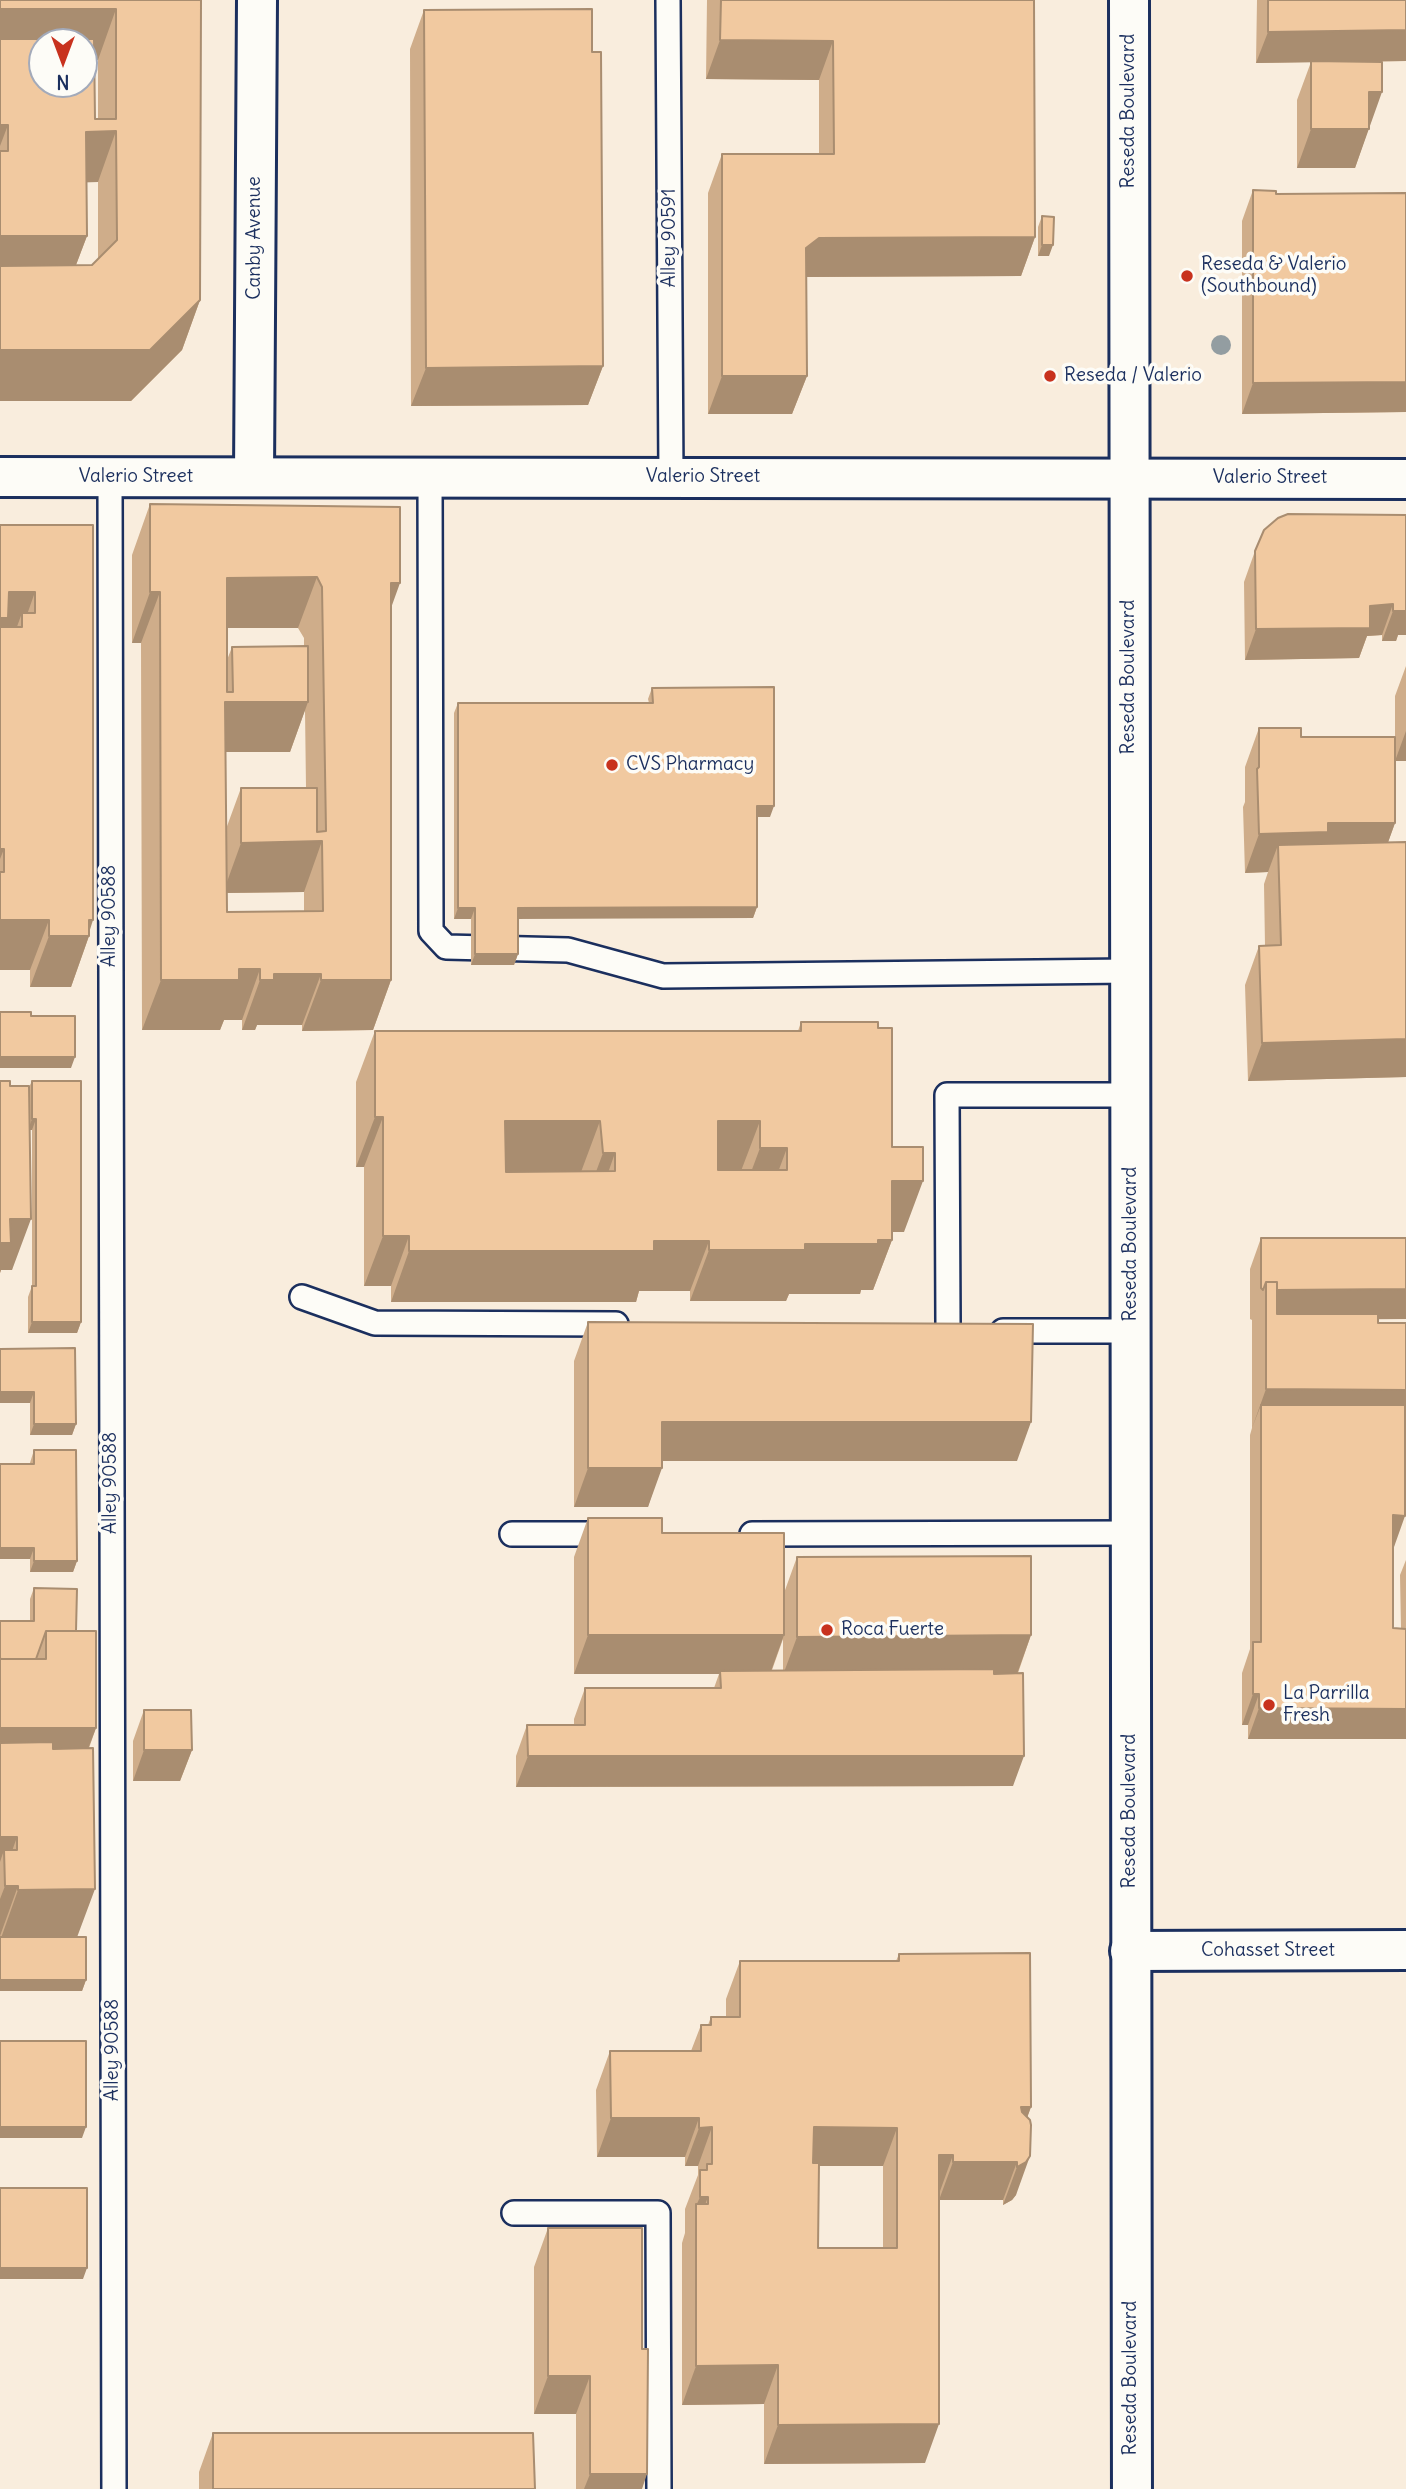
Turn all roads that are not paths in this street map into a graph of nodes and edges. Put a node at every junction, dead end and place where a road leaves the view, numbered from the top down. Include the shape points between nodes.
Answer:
1 (257, 0) edge
2 (668, 0) edge
3 (1129, 0) edge
4 (254, 476) junction
5 (671, 476) junction
6 (0, 477) edge
7 (110, 477) junction
8 (430, 477) junction
9 (1130, 479) junction
10 (1406, 479) edge
11 (1130, 971) junction
12 (1130, 1095) junction
13 (302, 1297) dead end
14 (640, 1324) edge
15 (920, 1325) edge
16 (962, 1329) junction
17 (1131, 1331) junction
18 (1130, 1533) junction
19 (512, 1534) dead end
20 (635, 1534) edge
21 (731, 1534) edge
22 (1406, 1950) edge
23 (1130, 1951) junction
24 (514, 2213) dead end
25 (114, 2489) edge
26 (659, 2489) edge
27 (1132, 2489) edge

1 - 4 main road, Canby Avenue
2 - 5 lane, Alley 90591
3 - 9 main road, Reseda Boulevard
4 - 7 main road, Valerio Street
4 - 8 main road, Valerio Street
5 - 8 main road, Valerio Street
5 - 9 main road, Valerio Street
6 - 7 main road, Valerio Street
7 - 25 lane, Alley 90588
8 - 11 lane via 431,932 446,947 568,950 663,976
9 - 10 main road, Valerio Street
9 - 11 main road, Reseda Boulevard
11 - 12 main road, Reseda Boulevard
12 - 16 lane via 947,1095
12 - 17 main road, Reseda Boulevard
13 - 14 lane via 375,1323
15 - 16 lane
16 - 17 lane
17 - 18 main road, Reseda Boulevard
18 - 21 lane
18 - 23 main road, Reseda Boulevard
19 - 20 lane
22 - 23 main road, Cohasset Street
23 - 27 main road, Reseda Boulevard
24 - 26 lane via 658,2213

